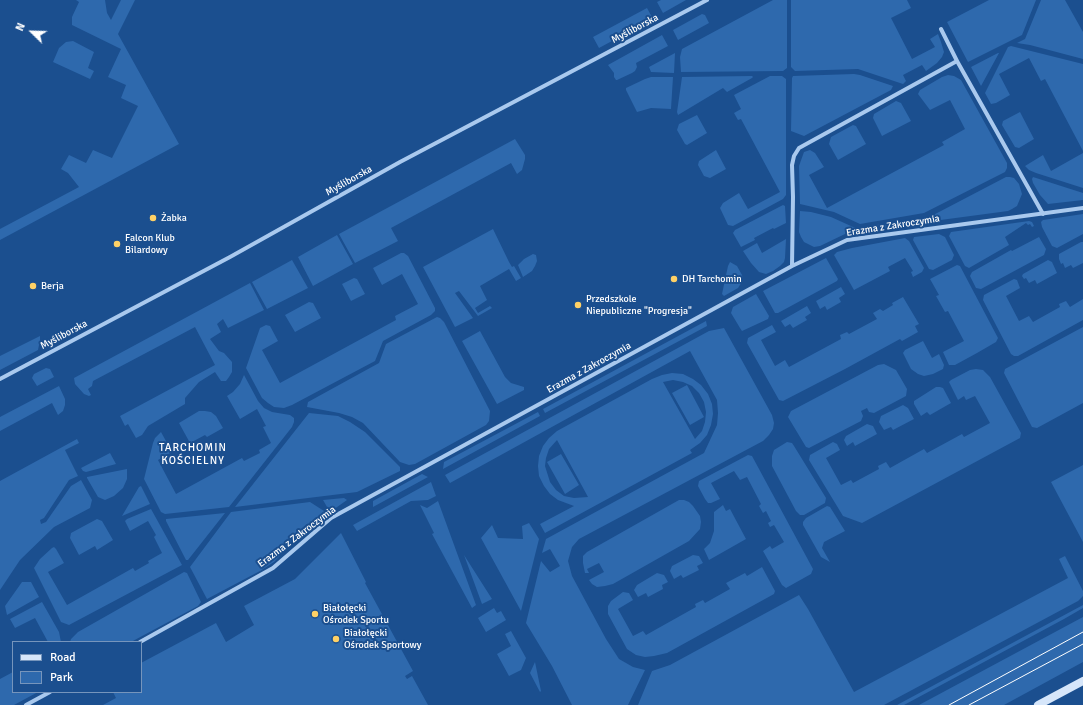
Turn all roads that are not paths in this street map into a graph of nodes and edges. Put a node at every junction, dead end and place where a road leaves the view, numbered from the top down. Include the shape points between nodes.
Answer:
1 (707, 0) edge
2 (941, 29) dead end
3 (956, 61) junction
4 (1083, 208) edge
5 (1044, 214) junction
6 (792, 266) junction
7 (0, 379) edge
8 (142, 641) edge
9 (1083, 681) edge
10 (48, 693) edge
11 (26, 705) edge
12 (1038, 705) edge

1 - 7 street, Myśliborska via 400,162 230,257
2 - 3 street
3 - 5 street
3 - 6 street via 799,148 792,165
4 - 5 street, Erazma z Zakroczymia
5 - 6 street, Erazma z Zakroczymia via 847,240
6 - 8 street, Erazma z Zakroczymia via 331,518 273,568
9 - 12 street
10 - 11 street

